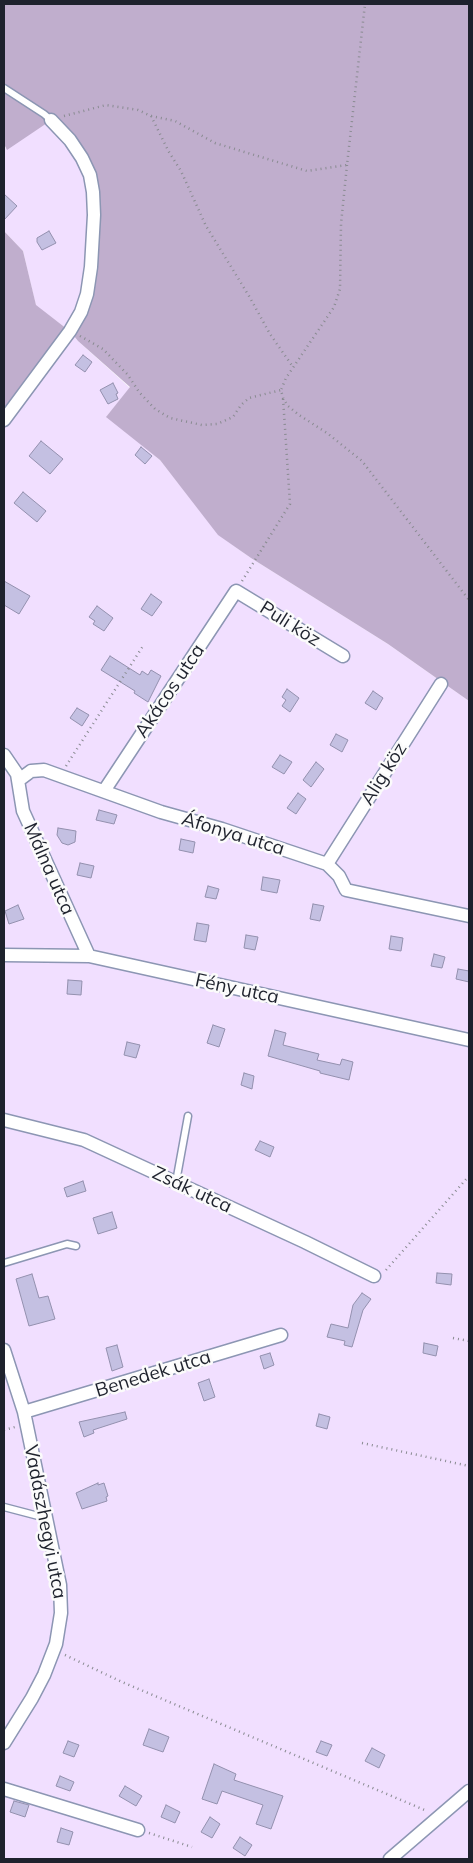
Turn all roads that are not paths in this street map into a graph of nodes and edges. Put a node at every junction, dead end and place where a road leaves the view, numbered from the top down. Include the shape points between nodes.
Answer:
1 (4, 88) edge
2 (51, 120) joint
3 (4, 420) edge
4 (236, 591) joint
5 (343, 656) dead end
6 (441, 684) dead end
7 (4, 755) edge
8 (19, 780) junction
9 (104, 791) junction
10 (327, 864) junction
11 (469, 916) edge
12 (4, 955) edge
13 (88, 956) junction
14 (469, 1040) edge
15 (188, 1116) dead end
16 (4, 1120) edge
17 (176, 1182) junction
18 (76, 1246) dead end
19 (4, 1263) edge
20 (378, 1276) road end
21 (281, 1335) dead end
22 (4, 1350) edge
23 (24, 1412) junction
24 (4, 1507) edge
25 (46, 1518) junction
26 (4, 1743) edge
27 (4, 1789) edge
28 (469, 1791) edge
29 (138, 1830) road end
30 (390, 1859) edge

1 - 2 lane
2 - 3 street via 82,158 94,192 87,294 70,331
4 - 5 street, Puli köz
4 - 9 street, Akácos utca
6 - 10 street, Alig köz
7 - 8 street
8 - 9 street, Áfonya utca via 32,771 44,770
8 - 13 street, Málna utca via 23,811
9 - 10 street, Áfonya utca
10 - 11 street via 339,876 346,890
12 - 13 street, Fény utca
13 - 14 street, Fény utca
15 - 17 lane
16 - 17 street, Zsák utca via 84,1140
17 - 20 street, Zsák utca
18 - 19 lane via 66,1244
21 - 23 street, Benedek utca
22 - 23 street, Vadászhegyi utca
23 - 25 street, Vadászhegyi utca
24 - 25 lane
25 - 26 street, Vadászhegyi utca via 60,1585 60,1631 32,1698
27 - 29 street
28 - 30 street

